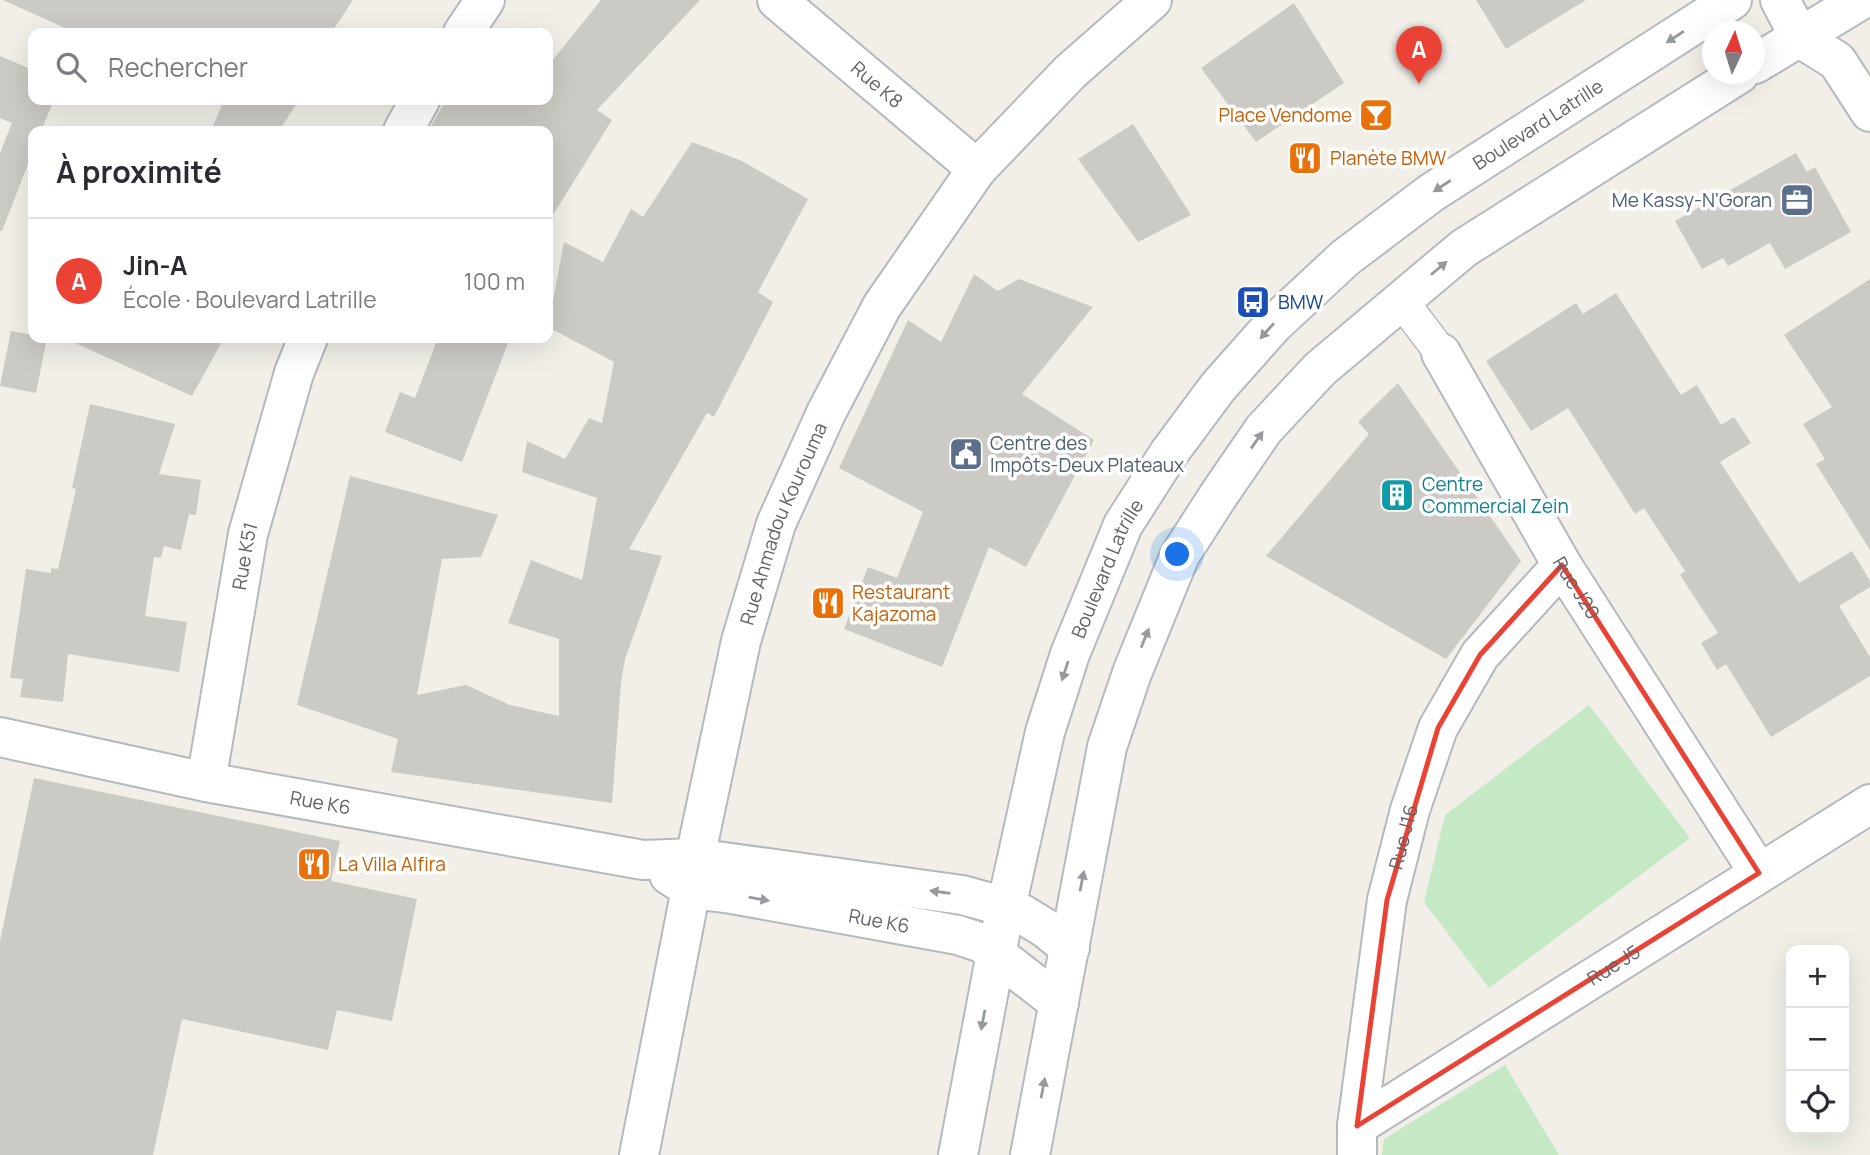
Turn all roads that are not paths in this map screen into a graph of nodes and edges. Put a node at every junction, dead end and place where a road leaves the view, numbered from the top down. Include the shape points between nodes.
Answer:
1 (485, 0) edge
2 (777, 0) edge
3 (1152, 0) edge
4 (1732, 0) edge
5 (1780, 0) edge
6 (1840, 6) edge
7 (466, 28) edge
8 (1800, 38) junction
9 (1765, 58) edge
10 (1837, 61) junction
11 (1723, 84) edge
12 (417, 105) edge
13 (1870, 112) edge
14 (406, 126) edge
15 (977, 169) junction
16 (1401, 300) junction
17 (306, 343) edge
18 (1441, 353) joint
19 (1562, 565) junction
20 (0, 737) edge
21 (206, 782) junction
22 (1870, 804) edge
23 (693, 873) junction
24 (1759, 873) junction
25 (1006, 908) junction
26 (1070, 948) junction
27 (996, 953) junction
28 (1059, 1003) junction
29 (1357, 1141) edge
30 (639, 1155) edge
31 (958, 1155) edge
32 (1030, 1155) edge

1 - 7 street
2 - 15 street, Rue K8
3 - 15 street, Rue Ahmadou Kourouma via 1070,72
4 -> 25 street, Boulevard Latrille via 1431,193 1345,258 1273,324 1218,387 1123,525 1092,596 1045,732
5 - 8 street
6 - 8 street
6 - 10 street
8 - 9 street
8 - 10 street
10 - 13 street
16 -> 11 street via 1464,248
12 - 14 street
15 - 23 street, Rue Ahmadou Kourouma via 882,306 826,413 776,524 741,641
16 - 18 street, Rue J20
26 -> 16 street via 1107,747 1180,555 1264,429 1320,369
17 - 21 street, Rue K51 via 248,534
18 - 19 street, Rue J20
19 - 24 street, Rue J20
19 - 29 street, Rue J16 via 1480,654 1438,728 1410,810 1387,900
20 - 21 street, Rue K6
21 - 23 street, Rue K6 via 643,860
22 - 24 street, Rue J5
25 -> 23 street, Rue K6 via 962,895
23 -> 27 street, Rue K6 via 732,894 958,935
23 - 30 street, Rue Ahmadou Kourouma
24 - 29 street, Rue J5
25 - 26 street, Rue K6 via 1045,928
25 - 27 street, Boulevard Latrille
26 - 28 street
27 - 28 street, Rue K6
27 -> 31 street, Boulevard Latrille
32 -> 28 street

